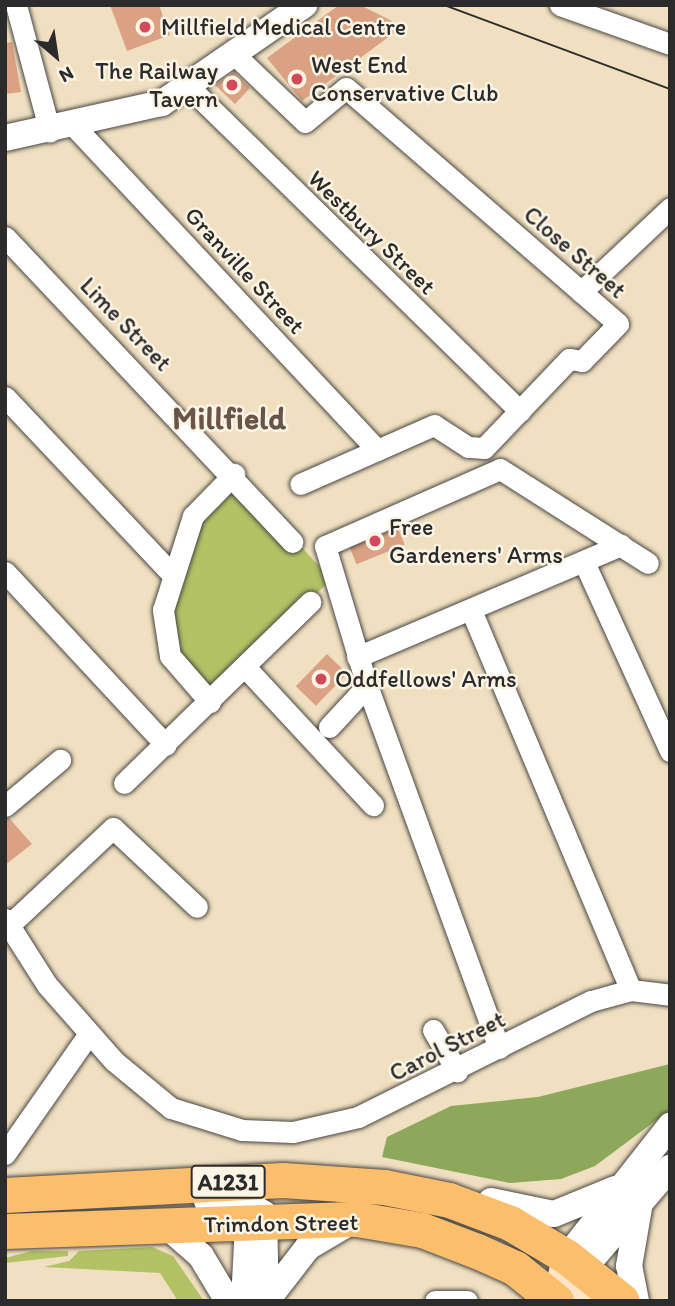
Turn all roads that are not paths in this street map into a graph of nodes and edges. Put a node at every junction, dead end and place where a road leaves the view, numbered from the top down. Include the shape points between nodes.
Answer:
1 (16, 5) edge
2 (304, 5) edge
3 (560, 5) edge
4 (670, 44) edge
5 (236, 56) junction
6 (190, 88) junction
7 (62, 129) junction
8 (5, 138) edge
9 (670, 208) edge
10 (5, 237) edge
11 (582, 292) junction
12 (5, 397) edge
13 (520, 411) junction
14 (377, 450) junction
15 (234, 474) junction
16 (300, 484) dead end
17 (292, 542) dead end
18 (621, 545) junction
19 (584, 562) junction
20 (648, 563) dead end
21 (5, 572) edge
22 (170, 572) junction
23 (310, 601) dead end
24 (471, 610) junction
25 (357, 657) junction
26 (246, 668) junction
27 (367, 686) junction
28 (210, 702) junction
29 (330, 727) dead end
30 (166, 746) junction
31 (670, 751) edge
32 (60, 760) dead end
33 (124, 783) dead end
34 (373, 805) dead end
35 (5, 806) edge
36 (197, 907) dead end
37 (6, 924) edge
38 (631, 990) junction
39 (670, 995) edge
40 (433, 1030) dead end
41 (88, 1035) junction
42 (499, 1048) junction
43 (457, 1070) junction
44 (670, 1126) edge
45 (5, 1154) edge
46 (670, 1168) edge
47 (283, 1180) junction
48 (615, 1189) junction
49 (5, 1195) edge
50 (449, 1200) junction
51 (5, 1201) edge
52 (639, 1208) junction
53 (254, 1215) junction
54 (357, 1219) junction
55 (167, 1227) junction
56 (5, 1231) edge
57 (567, 1284) edge
58 (228, 1301) edge
59 (244, 1301) edge
60 (266, 1301) edge
61 (622, 1301) edge
62 (636, 1301) edge

1 - 7 street
2 - 5 street
3 - 4 street
5 - 6 street
5 - 11 street, Close Street via 305,122 346,88
6 - 7 street via 130,114
6 - 13 street, Westbury Street
7 - 8 street
7 - 14 street, Granville Street
9 - 11 street
10 - 15 street, Lime Street
11 - 13 street, Close Street via 618,324 582,361 569,359
12 - 22 street
13 - 14 street, Close Street via 484,448 468,447 434,425
14 - 16 street, Close Street
15 - 17 street, Lime Street
15 - 22 street via 199,507
18 - 19 street
18 - 20 street
18 - 25 street via 499,469 325,546
19 - 24 street
19 - 31 street
21 - 30 street
22 - 28 street via 163,610 170,656
23 - 26 street
24 - 25 street
24 - 38 street
25 - 27 street
26 - 28 street
26 - 34 street
27 - 29 street
27 - 42 street
28 - 30 street
30 - 33 street
32 - 35 street
36 - 37 street via 113,828
37 - 41 street, Carol Street
38 - 39 street, Carol Street
38 - 42 street, Carol Street via 590,1001
40 - 43 street
41 - 43 street, Carol Street via 170,1108 242,1130 324,1127 396,1102
41 - 45 street
42 - 43 street, Carol Street
44 - 48 street
46 - 52 street
47 - 49 highway, Trimdon Street / A1231
47 - 50 highway, Trimdon Street / A1231 via 357,1183
47 - 53 street
48 - 50 street via 554,1214 477,1197
48 - 57 street
50 - 57 highway, A1231 via 510,1223
51 - 53 street via 23,1208 229,1199
52 - 57 street
52 - 62 street via 629,1266
53 - 54 highway, Trimdon Street / A1231
53 - 55 highway, Trimdon Street / A1231
53 - 59 street
53 - 60 street
54 - 57 highway, Trimdon Street / A1231 via 422,1230
54 - 60 street via 308,1247
55 - 56 highway, Trimdon Street / A1231
55 - 58 street via 201,1256
57 - 61 highway, A1231

